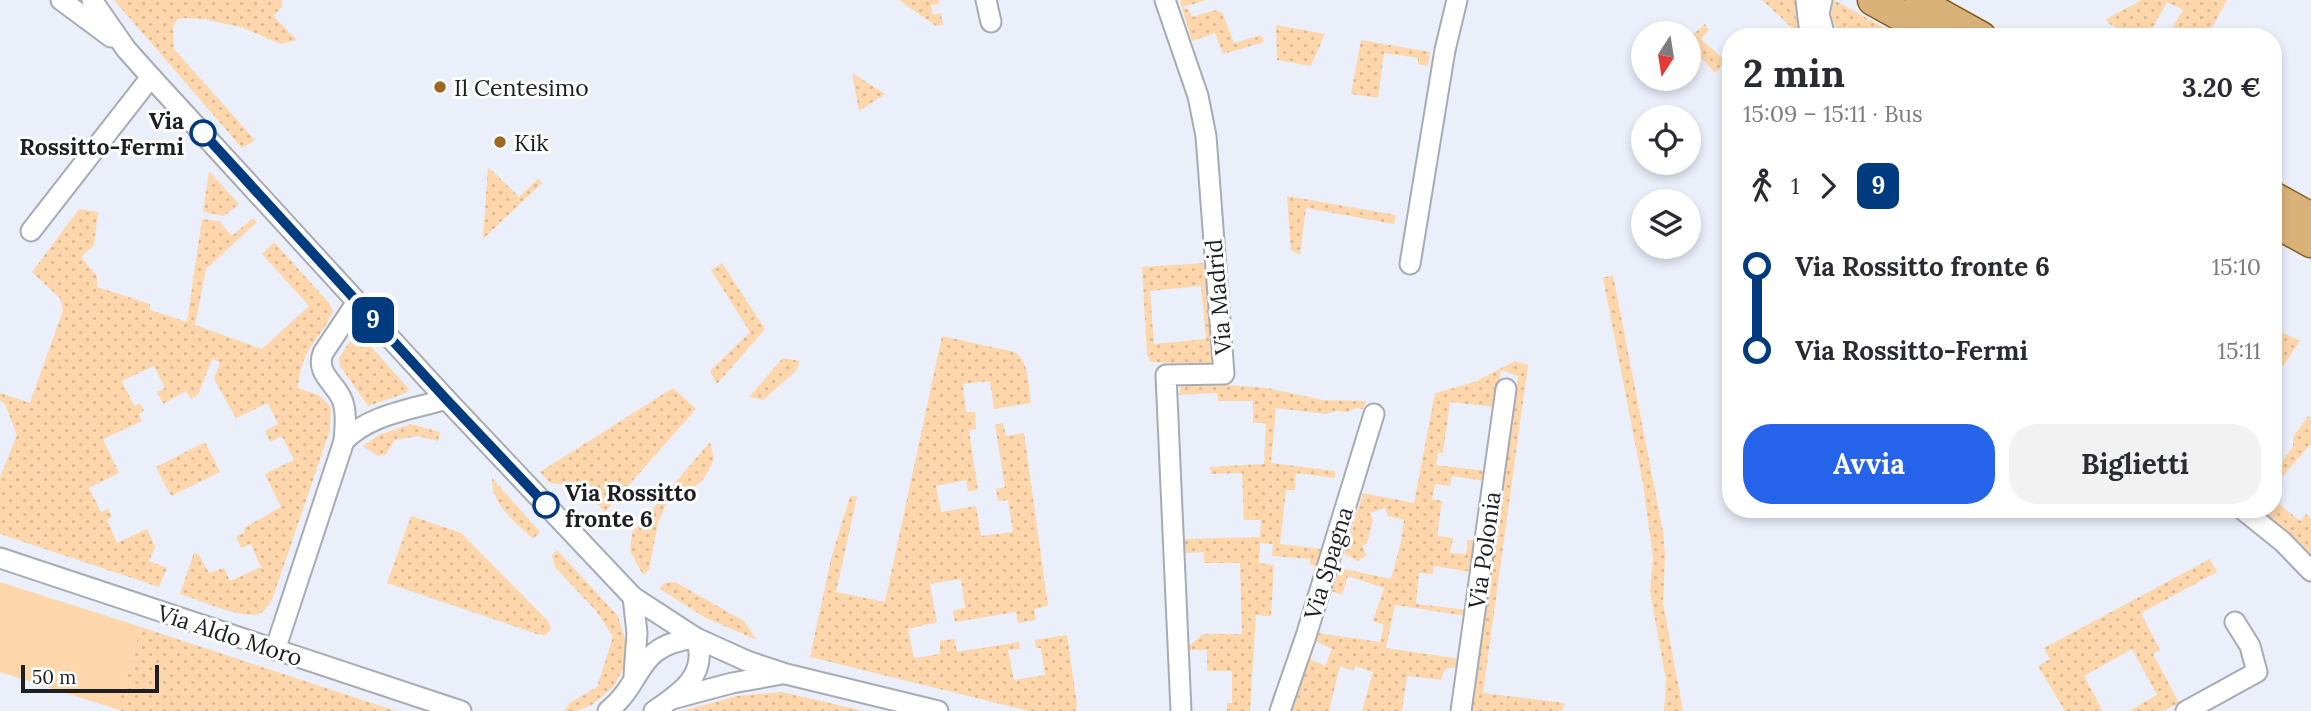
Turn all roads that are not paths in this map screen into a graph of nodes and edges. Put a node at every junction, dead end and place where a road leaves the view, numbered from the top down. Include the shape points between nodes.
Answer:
1 (61, 0) edge
2 (92, 0) edge
3 (986, 0) edge
4 (1166, 0) edge
5 (1457, 0) edge
6 (1806, 0) edge
7 (1822, 0) edge
8 (1873, 0) edge
9 (1915, 0) edge
10 (991, 22) dead end
11 (1810, 28) edge
12 (1822, 28) edge
13 (1924, 28) edge
14 (1965, 28) edge
15 (125, 49) junction
16 (151, 78) junction
17 (2282, 202) edge
18 (2311, 218) edge
19 (2282, 226) edge
20 (31, 231) dead end
21 (2311, 242) edge
22 (1410, 264) dead end
23 (357, 302) junction
24 (1506, 389) dead end
25 (342, 399) junction
26 (446, 399) junction
27 (1374, 414) dead end
28 (370, 421) junction
29 (344, 441) junction
30 (2253, 518) edge
31 (0, 558) edge
32 (2311, 572) edge
33 (633, 597) junction
34 (2235, 622) dead end
35 (696, 638) junction
36 (275, 650) junction
37 (786, 674) junction
38 (634, 678) junction
39 (671, 700) junction
40 (461, 711) edge
41 (608, 711) edge
42 (654, 711) edge
43 (938, 711) edge
44 (1181, 711) edge
45 (1280, 711) edge
46 (1461, 711) edge
47 (2186, 711) edge

1 - 15 street
2 - 15 street
3 - 10 street
4 - 44 street, Via Madrid via 1198,96 1206,136 1224,373 1166,375
5 - 22 street
6 - 11 street
7 - 12 street
8 - 13 main road
9 - 14 main road
15 - 16 street
16 - 20 street
16 - 23 street
17 - 18 main road
19 - 21 main road
23 - 25 street via 320,362
23 - 26 street
24 - 46 street, Via Polonia
25 - 28 street via 354,414
25 - 29 street
26 - 28 street
26 - 33 street
27 - 45 street, Via Spagna
28 - 29 street
29 - 36 street
30 - 32 street
31 - 36 street, Via Aldo Moro
33 - 35 street
33 - 38 street via 637,632
34 - 47 street via 2250,646 2257,672
35 - 37 street
35 - 38 street via 675,641 656,651
35 - 39 street via 700,663 696,675
36 - 40 street, Via Aldo Moro
37 - 39 street
37 - 43 street
38 - 41 street
39 - 42 street

